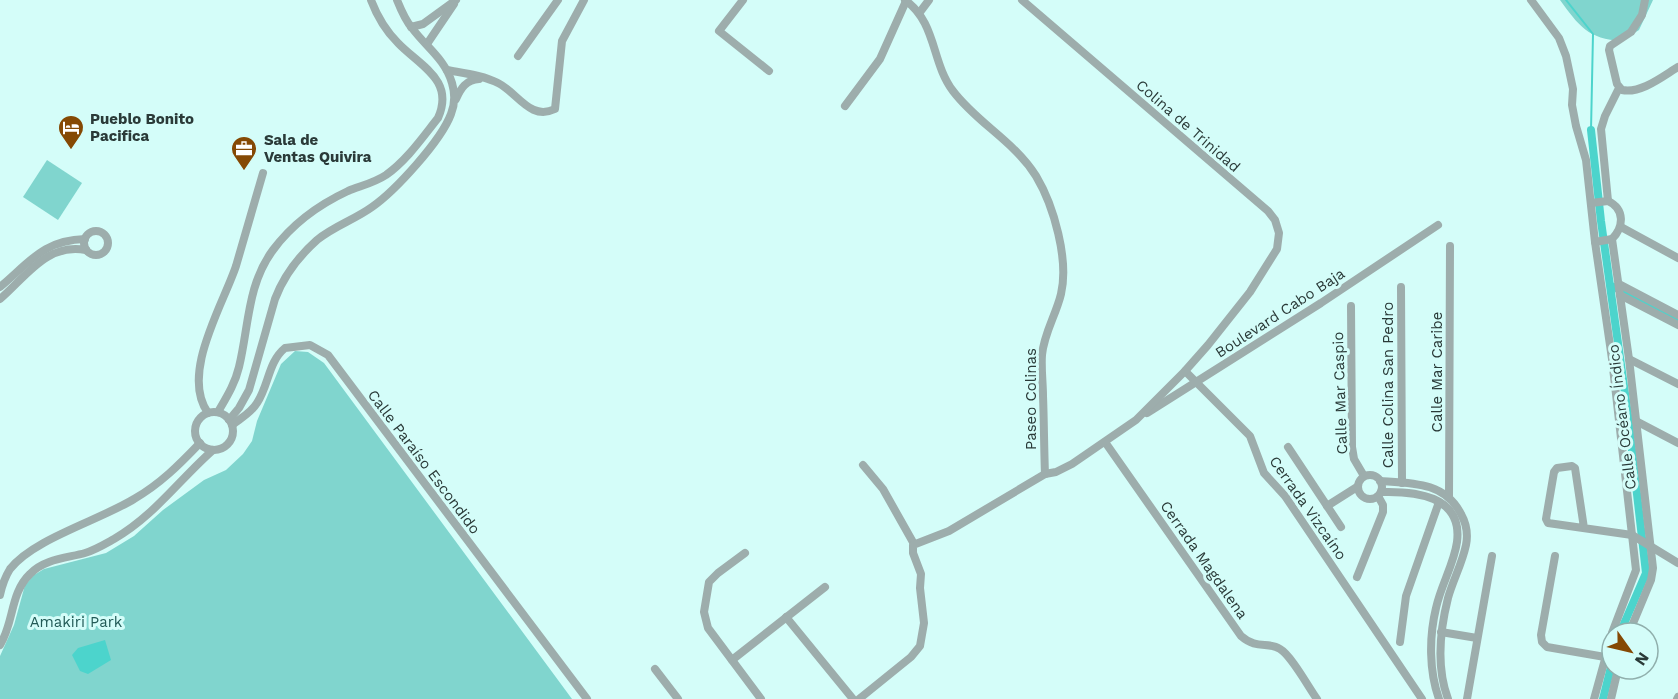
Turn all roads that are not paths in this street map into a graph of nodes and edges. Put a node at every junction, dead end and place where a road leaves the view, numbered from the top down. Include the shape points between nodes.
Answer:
1 (371, 0) edge
2 (397, 0) edge
3 (456, 0) edge
4 (558, 0) edge
5 (584, 0) edge
6 (743, 0) edge
7 (930, 0) edge
8 (1022, 0) edge
9 (1531, 0) edge
10 (1645, 0) edge
11 (905, 1) edge
12 (920, 12) junction
13 (411, 27) junction
14 (427, 44) junction
15 (518, 56) dead end
16 (1678, 66) edge
17 (447, 70) junction
18 (769, 71) dead end
19 (486, 78) junction
20 (1619, 88) junction
21 (454, 106) junction
22 (845, 106) dead end
23 (263, 173) dead end
24 (1599, 202) junction
25 (1438, 225) dead end
26 (1621, 227) junction
27 (85, 239) junction
28 (1604, 241) junction
29 (1450, 246) dead end
30 (86, 250) junction
31 (1678, 258) edge
32 (1619, 284) junction
33 (0, 287) edge
34 (1401, 287) dead end
35 (1250, 292) joint
36 (1620, 295) junction
37 (0, 300) edge
38 (1351, 306) dead end
39 (1678, 315) edge
40 (1678, 325) edge
41 (1629, 358) junction
42 (1185, 371) junction
43 (1198, 383) junction
44 (1678, 384) edge
45 (218, 412) junction
46 (208, 413) junction
47 (1136, 420) junction
48 (1636, 421) junction
49 (231, 422) junction
50 (1105, 442) junction
51 (200, 443) junction
52 (1678, 443) edge
53 (1288, 447) dead end
54 (213, 450) junction
55 (863, 465) dead end
56 (1045, 474) junction
57 (1364, 476) junction
58 (1380, 481) junction
59 (1402, 483) junction
60 (1357, 487) junction
61 (1380, 494) junction
62 (1449, 497) junction
63 (1439, 502) junction
64 (1327, 506) junction
65 (1341, 527) dead end
66 (1584, 528) junction
67 (1633, 535) junction
68 (914, 544) junction
69 (1648, 544) junction
70 (745, 553) dead end
71 (1492, 556) dead end
72 (1555, 556) dead end
73 (1677, 559) edge
74 (1357, 577) dead end
75 (825, 587) dead end
76 (0, 594) edge
77 (1439, 596) junction
78 (1448, 598) junction
79 (786, 618) junction
80 (1617, 621) edge
81 (1634, 621) edge
82 (1441, 632) junction
83 (1477, 638) junction
84 (1400, 642) dead end
85 (0, 645) edge
86 (1600, 656) edge
87 (732, 660) junction
88 (655, 669) dead end
89 (1600, 677) edge
90 (1615, 681) edge
91 (1598, 685) junction
92 (587, 699) edge
93 (678, 699) edge
94 (761, 699) edge
95 (853, 699) edge
96 (860, 699) edge
97 (1317, 699) edge
98 (1422, 699) edge
99 (1439, 699) edge
100 (1448, 699) edge
101 (1467, 699) edge
102 (1588, 699) edge
103 (1594, 699) edge
104 (1611, 699) edge

1 - 45 street via 398,44 437,80 442,89 442,109 398,166 313,210 289,230 272,252 253,290 234,383
2 - 13 street
3 - 13 street via 423,24
3 - 14 street
4 - 15 street
5 - 19 street via 562,41 555,109 543,113 532,110 505,87
6 - 18 street via 718,31
7 - 12 street
8 - 35 street, Colina de Trinidad via 1268,211 1277,227 1277,249
9 - 24 street via 1559,38 1566,56 1575,126
10 - 20 street via 1642,15 1631,32 1610,46
11 - 12 street
11 - 22 street via 880,59
12 - 56 street, Paseo Colinas via 947,84 1026,162 1047,199 1054,224 1064,278 1043,352
13 - 14 street
14 - 17 street
16 - 20 street via 1636,89
17 - 19 street
17 - 21 street
19 - 21 street via 469,81
20 - 24 street via 1601,129
21 - 49 street via 438,136 389,194 320,238 296,261 275,299 249,390
23 - 46 street via 235,267 204,350 200,398
24 - 26 street via 1619,211
24 - 28 street, Calle Océano Índico
25 - 43 street, Boulevard Cabo Baja
26 - 28 street
26 - 31 street
27 - 30 street
27 - 30 street via 99,231 108,243 99,254
27 - 33 street via 37,254
28 - 32 street, Calle Océano Índico
28 - 67 street, Calle Océano Índico via 1612,359
29 - 62 street, Calle Mar Caribe
30 - 37 street via 73,249 43,260
32 - 36 street, Calle Océano Índico
32 - 39 street
34 - 59 street, Calle Colina San Pedro
35 - 42 street, Boulevard Cabo Baja
36 - 40 street
36 - 41 street, Calle Océano Índico
38 - 57 street, Calle Mar Caspio via 1352,447
41 - 44 street
41 - 48 street, Calle Océano Índico
42 - 43 street, Cerrada Vizcaíno
42 - 47 street, Boulevard Cabo Baja
43 - 47 street, Boulevard Cabo Baja
43 - 98 street, Cerrada Vizcaíno via 1250,435 1264,473 1285,496
45 - 46 street
45 - 49 street
46 - 51 street via 196,426
47 - 50 street, Boulevard Cabo Baja
48 - 52 street
48 - 69 street, Calle Océano Índico
49 - 54 street via 229,442
49 - 92 street, Calle Paraíso Escondido via 257,404 274,359 285,348 310,345 328,355
50 - 56 street, Boulevard Cabo Baja via 1062,469
50 - 97 street, Cerrada Magdalena via 1241,636 1251,643 1284,651
51 - 54 street
51 - 76 street via 150,489 21,559 6,577
53 - 64 street
54 - 85 street via 133,527 93,550 32,571 19,590
55 - 68 street via 883,489
56 - 68 street, Boulevard Cabo Baja via 949,531
57 - 58 street via 1373,475
57 - 60 street
58 - 59 street
58 - 61 street
59 - 62 street via 1427,486
60 - 61 street via 1362,497 1374,499
60 - 64 street
61 - 63 street via 1418,494
61 - 74 street via 1383,512
62 - 78 street via 1461,513 1467,534
63 - 77 street via 1454,521 1457,541
63 - 84 street via 1406,596
64 - 65 street
66 - 66 street via 1546,521 1557,468 1575,468
66 - 67 street
67 - 69 street
67 - 80 street, Calle Océano Índico via 1635,575
68 - 96 street via 913,553 921,574 924,622 920,646
69 - 73 street
69 - 81 street, Calle Océano Índico via 1653,576
70 - 87 street via 709,582 705,598 708,628
71 - 83 street
72 - 86 street via 1542,642 1547,647
75 - 79 street
77 - 78 street
77 - 99 street via 1432,642 1433,675
78 - 82 street
79 - 87 street
79 - 95 street
82 - 83 street
82 - 100 street via 1441,663
83 - 101 street
87 - 94 street
88 - 93 street
89 - 91 street, Calle Océano Índico
90 - 104 street
91 - 102 street
91 - 103 street, Calle Océano Índico

